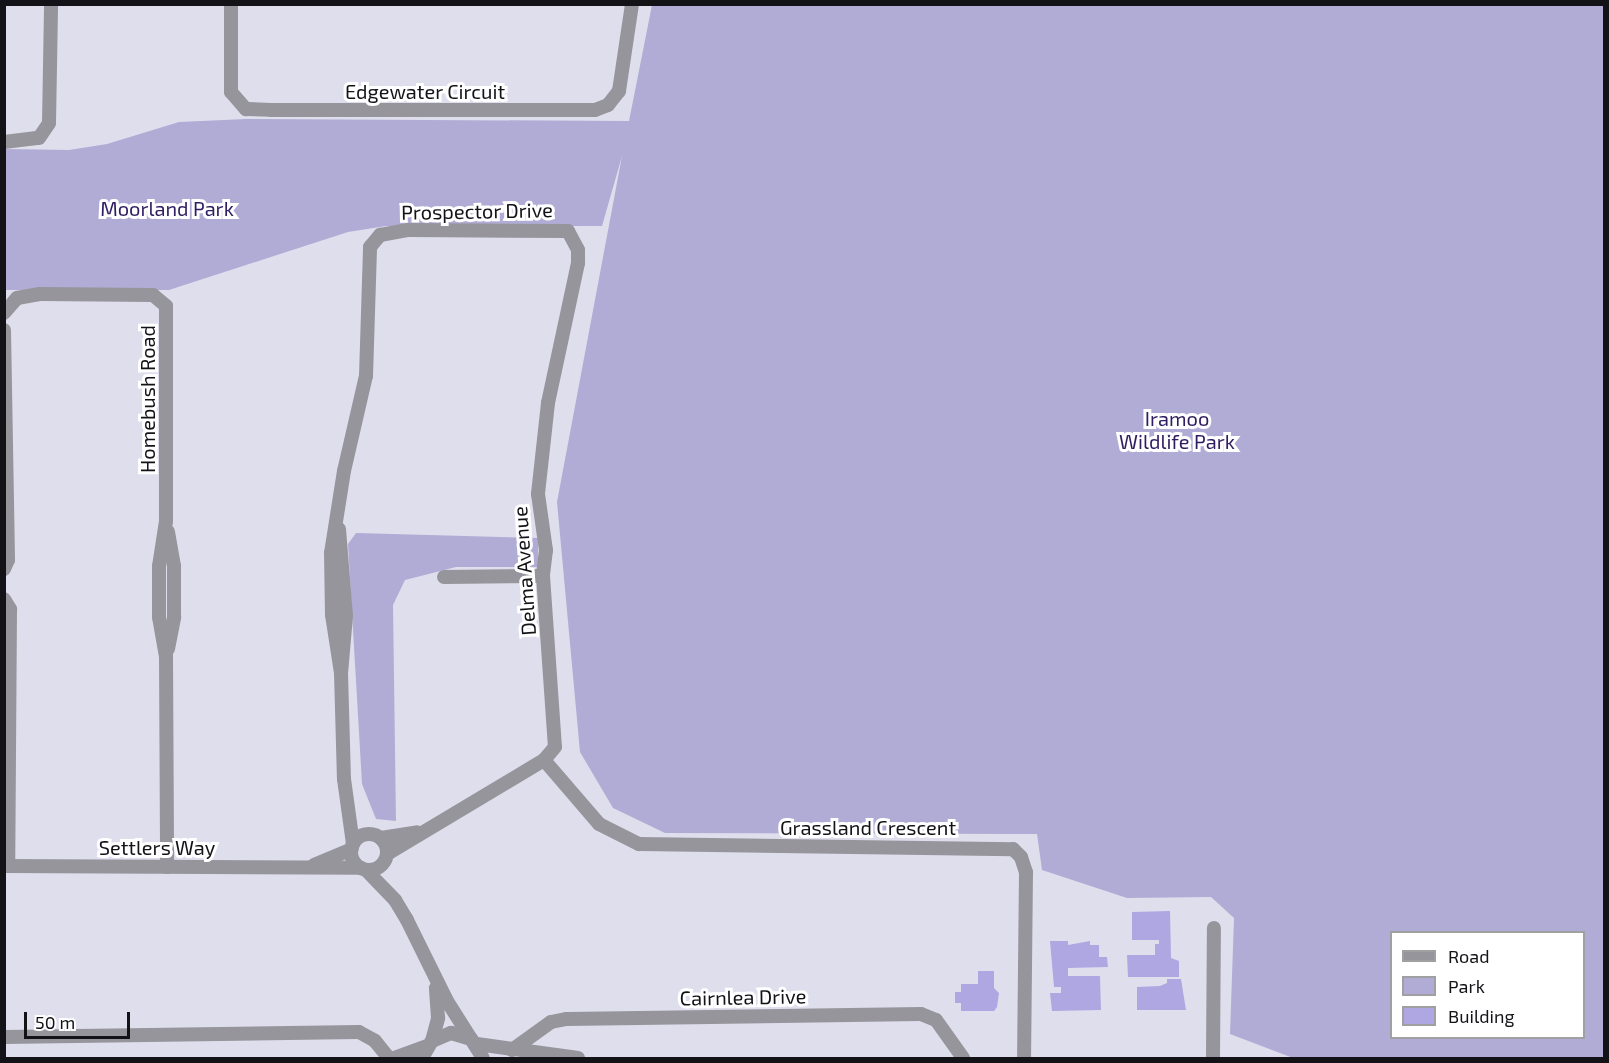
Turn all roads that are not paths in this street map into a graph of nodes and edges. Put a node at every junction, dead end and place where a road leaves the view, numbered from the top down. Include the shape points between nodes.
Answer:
1 (51, 4) edge
2 (231, 4) edge
3 (632, 4) edge
4 (4, 142) edge
5 (575, 240) joint
6 (4, 313) edge
7 (4, 330) edge
8 (4, 569) edge
9 (543, 576) junction
10 (444, 577) dead end
11 (4, 599) edge
12 (544, 759) junction
13 (346, 800) junction
14 (425, 830) junction
15 (377, 837) junction
16 (352, 847) junction
17 (386, 858) junction
18 (6, 866) edge
19 (167, 867) junction
20 (310, 867) junction
21 (364, 869) junction
22 (395, 900) junction
23 (1214, 928) dead end
24 (435, 974) junction
25 (4, 1037) edge
26 (474, 1042) junction
27 (427, 1048) edge
28 (512, 1050) junction
29 (1212, 1053) edge
30 (389, 1059) edge
31 (394, 1059) edge
32 (483, 1059) edge
33 (578, 1059) edge
34 (963, 1059) edge
35 (1024, 1059) edge
36 (1201, 1059) edge

1 - 4 street via 49,123 39,138
2 - 3 street, Edgewater Circuit via 231,92 238,103 255,110 587,110 608,105 619,92
5 - 9 street, Delma Avenue via 578,263 541,449 538,494 546,550
5 - 13 street, Prospector Drive via 562,229 409,230 380,235 374,241 369,265 366,376 344,471 338,521 344,554 346,616 341,673
6 - 19 street, Homebush Road via 17,298 40,294 153,295 166,306 166,521 174,566 174,617 166,656
7 - 8 street via 8,560
9 - 10 street
9 - 12 street, Delma Avenue via 557,741
11 - 18 street via 10,609
12 - 14 street
12 - 35 street, Grassland Crescent via 599,825 639,844 1013,849 1021,857 1026,872
13 - 15 street
13 - 16 street, Prospector Drive
14 - 15 street
14 - 17 street
15 - 16 street via 361,836
15 - 17 street
16 - 20 street, Settlers Way
16 - 21 street via 353,860
17 - 21 street via 377,869
17 - 22 street
18 - 19 street, Settlers Way
19 - 20 street, Settlers Way
20 - 21 street, Settlers Way
21 - 22 street
22 - 24 street
23 - 29 street
24 - 26 street
24 - 27 street via 438,1018
25 - 30 street via 360,1032 375,1041
26 - 27 street via 451,1033
26 - 28 street
26 - 32 street
27 - 31 street
28 - 33 street
28 - 34 street, Cairnlea Drive via 551,1022 567,1019 921,1014 936,1020
29 - 36 street

